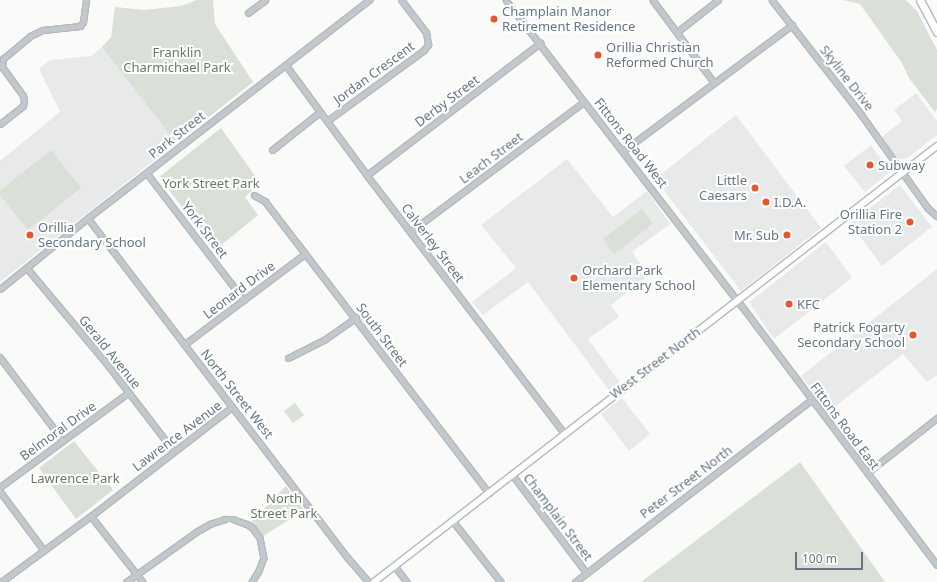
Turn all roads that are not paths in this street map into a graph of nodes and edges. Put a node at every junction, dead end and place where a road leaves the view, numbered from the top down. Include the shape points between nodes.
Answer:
1 (86, 0) edge
2 (265, 0) edge
3 (369, 0) edge
4 (401, 0) edge
5 (506, 0) edge
6 (718, 0) edge
7 (772, 0) edge
8 (920, 0) edge
9 (655, 1) edge
10 (363, 2) edge
11 (248, 13) dead end
12 (792, 26) junction
13 (677, 32) junction
14 (937, 32) edge
15 (540, 43) junction
16 (286, 65) junction
17 (714, 82) junction
18 (584, 102) junction
19 (320, 112) junction
20 (327, 121) junction
21 (0, 124) edge
22 (937, 146) edge
23 (272, 150) dead end
24 (623, 150) junction
25 (902, 171) junction
26 (147, 173) junction
27 (367, 175) junction
28 (254, 195) dead end
29 (937, 216) edge
30 (88, 218) junction
31 (410, 232) junction
32 (305, 254) junction
33 (27, 268) junction
34 (0, 289) edge
35 (244, 300) junction
36 (737, 300) junction
37 (356, 318) junction
38 (185, 344) junction
39 (0, 357) edge
40 (288, 358) dead end
41 (128, 393) junction
42 (811, 400) junction
43 (232, 407) junction
44 (937, 418) edge
45 (564, 433) junction
46 (62, 442) junction
47 (174, 451) junction
48 (867, 473) junction
49 (512, 474) junction
50 (0, 487) edge
51 (0, 491) edge
52 (489, 493) junction
53 (91, 516) junction
54 (453, 521) junction
55 (44, 550) junction
56 (937, 565) edge
57 (395, 566) junction
58 (586, 573) junction
59 (137, 574) junction
60 (1, 582) edge
61 (126, 582) edge
62 (142, 582) edge
63 (252, 582) edge
64 (369, 582) edge
65 (374, 582) edge
66 (407, 582) edge
67 (501, 582) edge
68 (575, 582) edge

1 - 21 street via 83,22 80,26 43,30 30,36 3,59 2,67 24,100 23,106
2 - 11 street
3 - 10 street, Park Street
4 - 20 street, Jordan Crescent via 426,33 428,45
5 - 15 street, Fittons Road West
6 - 13 street
7 - 12 street, Skyline Drive
8 - 14 highway
9 - 13 street
10 - 16 street, Park Street
12 - 17 street
12 - 25 street, Skyline Drive
13 - 17 street
15 - 18 street, Fittons Road West
15 - 27 street, Derby Street
16 - 19 street, Calverley Street
16 - 26 street, Park Street
17 - 24 street
18 - 24 street, Fittons Road West
18 - 31 street, Leach Street
19 - 20 street, Calverley Street
19 - 23 street
20 - 27 street, Calverley Street
22 - 25 main road, West Street North
24 - 36 street, Fittons Road West
25 - 29 street, Skyline Drive via 928,208
25 - 36 main road, West Street North
26 - 30 street, Park Street
26 - 35 street, York Street
27 - 31 street, Calverley Street
28 - 32 street, South Street via 265,201
30 - 33 street, Park Street
30 - 38 street, North Street West
31 - 45 street, Calverley Street
32 - 35 street, Leonard Drive
32 - 37 street, South Street
33 - 34 street, Park Street
33 - 41 street, Gerald Avenue via 108,365
35 - 38 street, Leonard Drive
36 - 42 street, Fittons Road East
36 - 45 main road, West Street North
37 - 40 street via 324,340
37 - 52 street, South Street
38 - 43 street, North Street West
39 - 46 street
41 - 46 street, Belmoral Drive
41 - 47 street, Gerald Avenue
42 - 48 street, Fittons Road East
42 - 58 street, Peter Street North
43 - 47 street, Lawrence Avenue
43 - 64 street, North Street West
44 - 48 street
45 - 49 main road, West Street North
46 - 50 street, Belmoral Drive
47 - 53 street, Lawrence Avenue
48 - 56 street, Fittons Road East
49 - 52 main road, West Street North
49 - 58 street, Champlain Street
51 - 55 street
52 - 54 main road, West Street North
53 - 55 street, Lawrence Avenue
53 - 59 street
54 - 57 main road, West Street North
54 - 67 street
55 - 60 street, Lawrence Avenue
57 - 65 main road, West Street North
57 - 66 street
58 - 68 street, Peter Street North
59 - 61 street
59 - 62 street
59 - 63 street via 203,528 217,521 229,519 253,528 263,545 262,564

